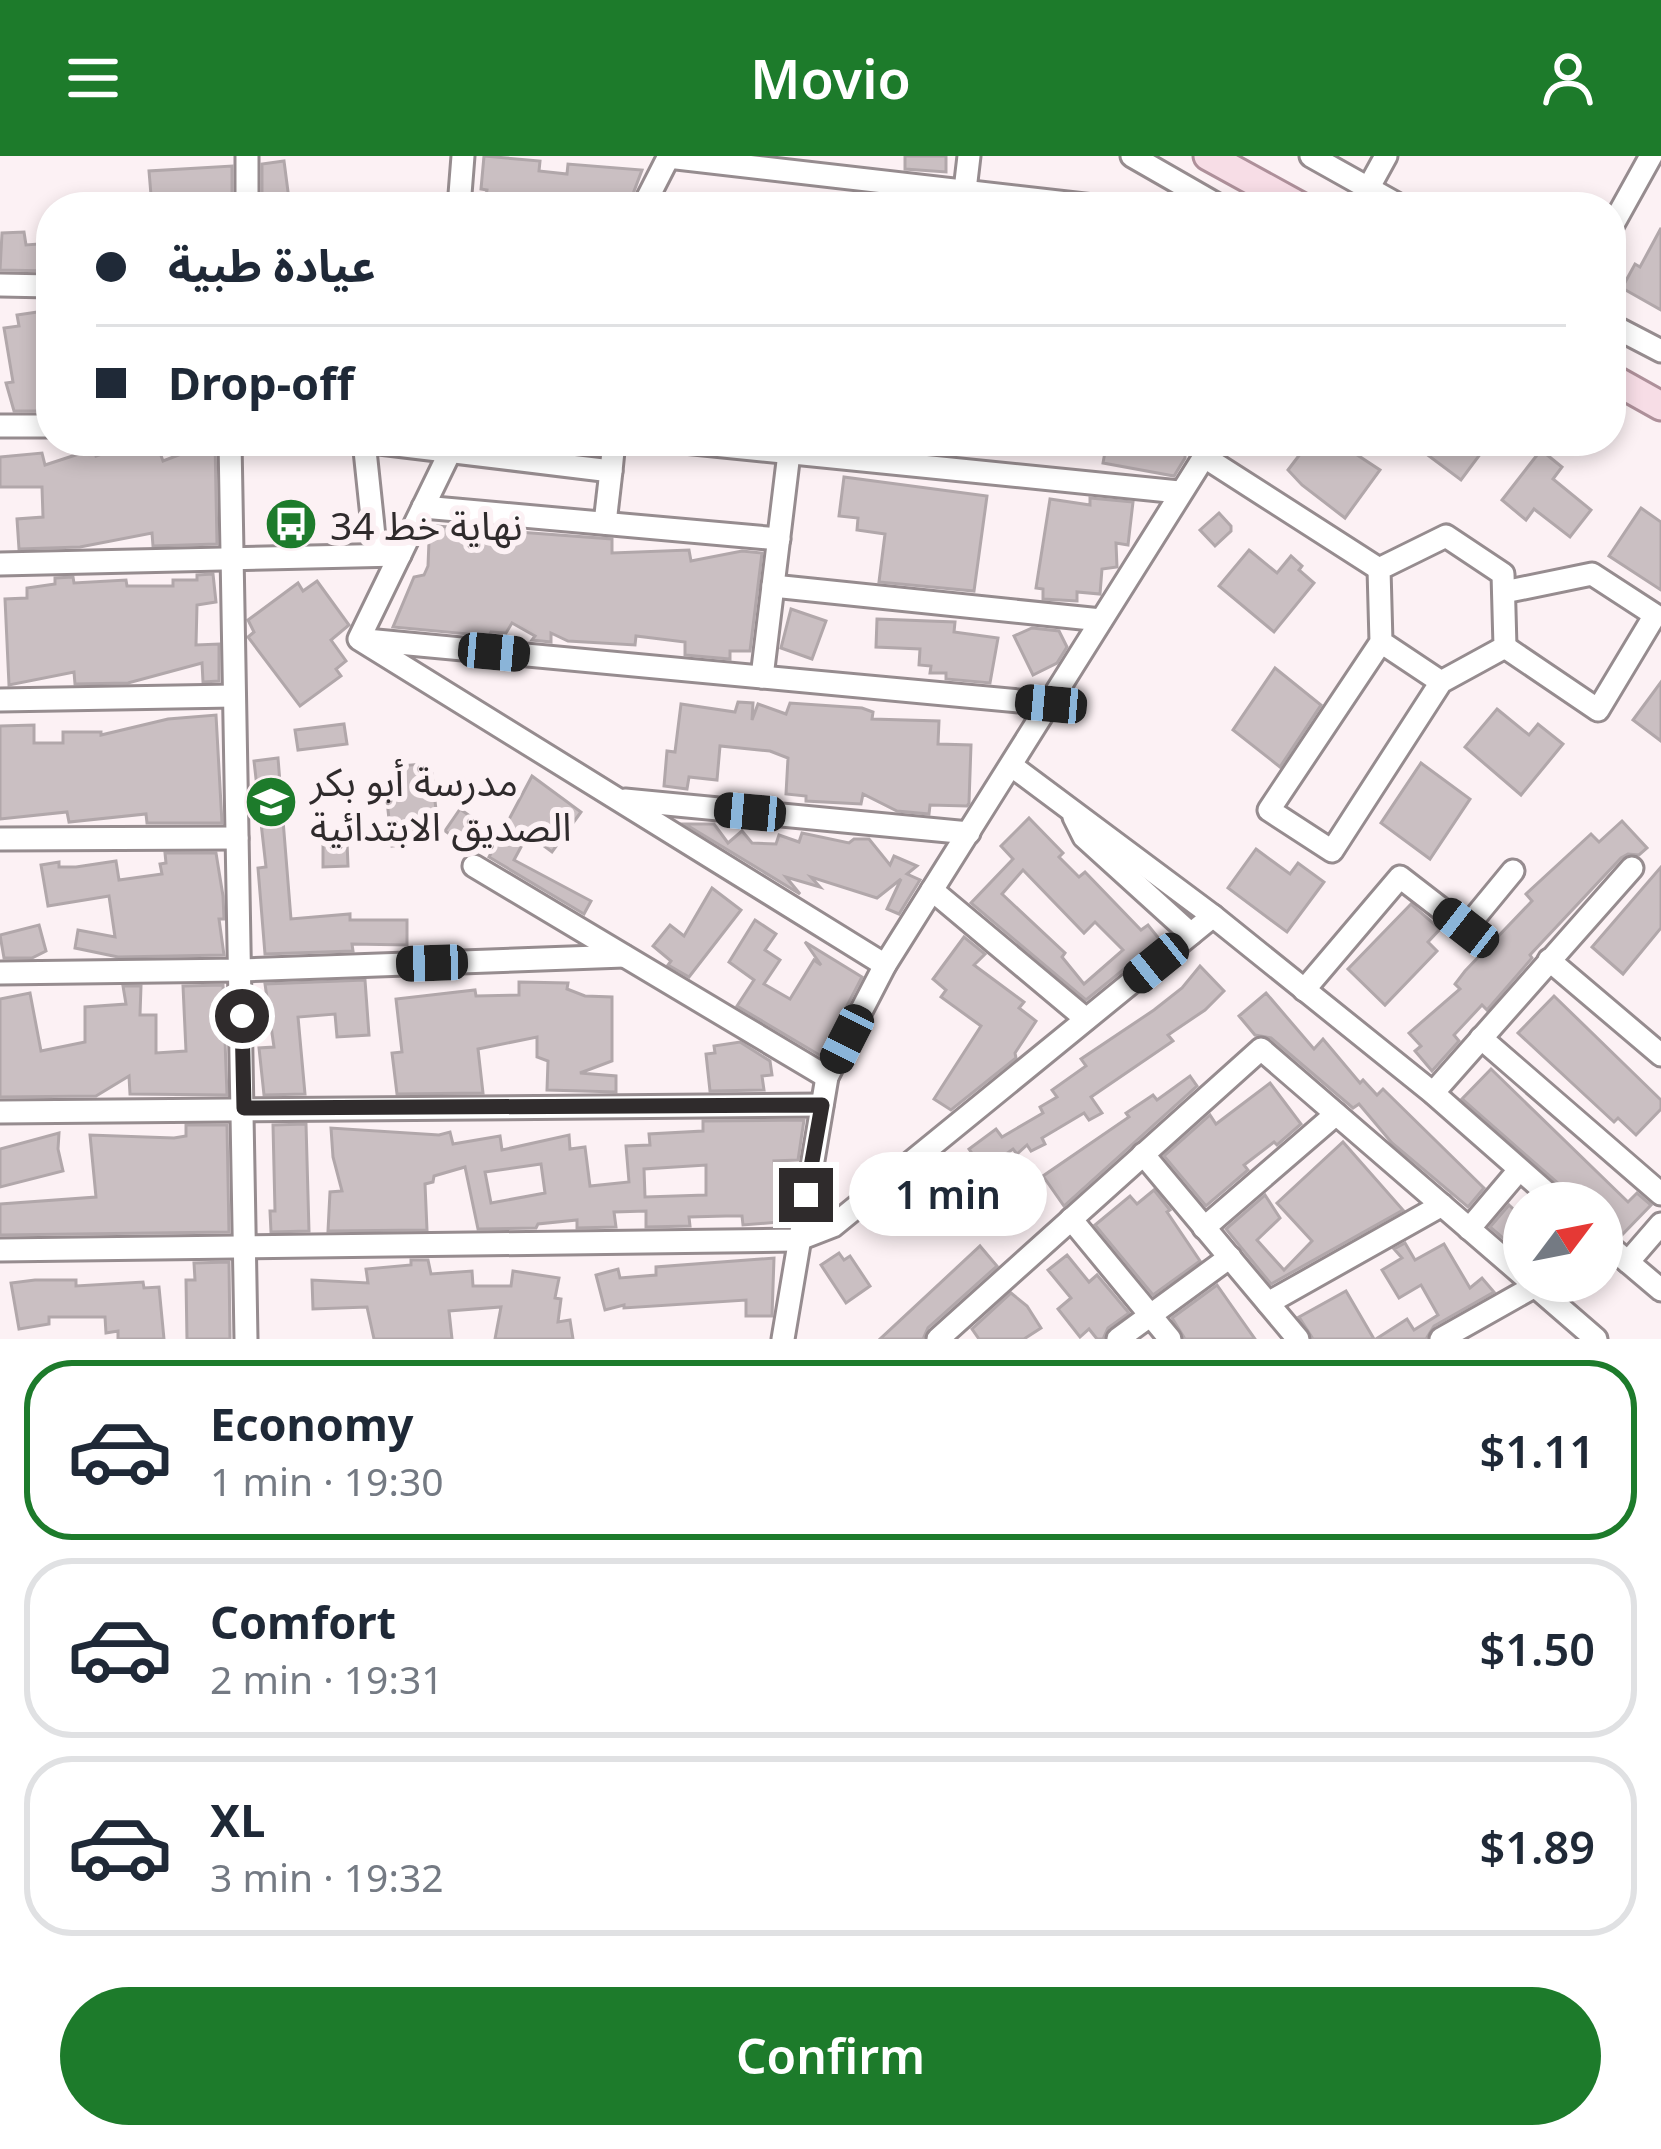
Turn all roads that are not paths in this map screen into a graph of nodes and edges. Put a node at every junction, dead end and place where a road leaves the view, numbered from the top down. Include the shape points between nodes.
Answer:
1 (247, 156) edge
2 (463, 156) edge
3 (969, 156) edge
4 (1132, 156) edge
5 (1208, 156) edge
6 (1311, 156) edge
7 (1386, 156) edge
8 (1651, 156) edge
9 (668, 157) edge
10 (247, 192) edge
11 (459, 192) edge
12 (650, 192) edge
13 (915, 192) edge
14 (965, 192) edge
15 (1196, 192) edge
16 (1273, 192) edge
17 (1358, 192) edge
18 (1367, 192) edge
19 (1626, 201) edge
20 (0, 285) edge
21 (36, 286) edge
22 (1626, 333) edge
23 (1661, 351) edge
24 (1626, 386) edge
25 (1661, 406) edge
26 (0, 426) edge
27 (36, 426) edge
28 (230, 456) edge
29 (365, 456) edge
30 (448, 456) edge
31 (484, 456) edge
32 (612, 456) edge
33 (789, 456) edge
34 (820, 456) edge
35 (935, 456) edge
36 (1204, 456) edge
37 (1219, 456) edge
38 (934, 467) junction
39 (610, 471) junction
40 (1179, 492) junction
41 (423, 507) junction
42 (605, 523) junction
43 (778, 539) junction
44 (376, 555) junction
45 (400, 555) junction
46 (231, 559) junction
47 (0, 564) edge
48 (1378, 569) junction
49 (773, 586) junction
50 (1504, 592) junction
51 (1101, 620) junction
52 (359, 639) junction
53 (1381, 643) junction
54 (1504, 647) junction
55 (762, 677) junction
56 (1441, 682) junction
57 (234, 696) junction
58 (0, 700) edge
59 (1051, 704) junction
60 (1012, 766) junction
61 (618, 799) junction
62 (1070, 809) junction
63 (969, 833) junction
64 (237, 838) junction
65 (0, 839) edge
66 (474, 866) dead end
67 (1631, 868) dead end
68 (1513, 871) dead end
69 (932, 890) junction
70 (1213, 916) junction
71 (1191, 934) junction
72 (623, 956) junction
73 (1549, 960) junction
74 (885, 964) junction
75 (241, 970) junction
76 (0, 973) edge
77 (1304, 990) junction
78 (1086, 1019) junction
79 (1481, 1038) junction
80 (1661, 1055) edge
81 (827, 1076) junction
82 (1433, 1094) junction
83 (822, 1105) junction
84 (244, 1108) junction
85 (0, 1112) edge
86 (1336, 1114) junction
87 (1144, 1154) junction
88 (1519, 1170) junction
89 (1533, 1182) edge
90 (1661, 1194) edge
91 (1442, 1205) junction
92 (1071, 1219) junction
93 (1661, 1224) edge
94 (1204, 1228) junction
95 (1469, 1229) junction
96 (797, 1240) junction
97 (247, 1247) junction
98 (0, 1250) edge
99 (1229, 1258) junction
100 (1503, 1258) edge
101 (1623, 1258) edge
102 (1628, 1262) junction
103 (1661, 1290) edge
104 (1503, 1299) edge
105 (1554, 1302) edge
106 (1268, 1303) junction
107 (1150, 1316) junction
108 (246, 1339) edge
109 (783, 1339) edge
110 (938, 1339) edge
111 (1118, 1339) edge
112 (1170, 1339) edge
113 (1298, 1339) edge
114 (1441, 1339) edge
115 (1596, 1339) edge

1 - 10 street
2 - 11 street
3 - 14 street
4 - 15 street
5 - 16 main road
6 - 17 street
7 - 18 street
8 - 19 street
9 - 12 street
9 - 13 street
20 - 21 street
22 - 23 street
24 - 25 main road
26 - 27 street
28 - 46 street
29 - 44 street
30 - 41 street
31 - 39 street
32 - 39 street
33 - 43 street
34 - 38 street
35 - 38 street
36 - 40 street
37 - 48 street
38 - 40 street
39 - 42 street
40 - 51 street
41 - 42 street
41 - 45 street
42 - 43 street
43 - 49 street
44 - 45 street
44 - 46 street
45 - 52 street
46 - 47 street
46 - 57 street
48 - 50 street via 1445,536 1503,574
48 - 53 street
49 - 51 street
49 - 55 street
50 - 54 street
50 - 54 street via 1592,574 1655,615 1598,710
51 - 59 street
52 - 55 street
52 - 61 street
53 - 56 street
53 - 56 street via 1269,810 1332,851
54 - 56 street
55 - 59 street
57 - 58 street
57 - 64 street
59 - 60 street
60 - 62 street
60 - 63 street
61 - 63 street
61 - 74 street
62 - 70 street
62 - 71 street via 1084,837
63 - 69 street
64 - 65 street
64 - 75 street
66 - 72 street
67 - 73 street
68 - 77 street via 1466,928 1400,877
69 - 74 street
69 - 78 street
70 - 71 street
70 - 77 street
71 - 78 street
72 - 75 street
72 - 81 street
73 - 79 street
73 - 80 street
74 - 81 street
75 - 76 street
75 - 84 street
77 - 82 street
78 - 96 street via 832,1226
79 - 82 street
79 - 90 street
81 - 83 street
82 - 88 street
83 - 84 street
83 - 96 street
84 - 85 street
84 - 97 street
86 - 87 street via 1261,1049
86 - 91 street
86 - 94 street
87 - 92 street
87 - 94 street
88 - 89 street
88 - 95 street
91 - 95 street
91 - 106 street
92 - 107 street
92 - 110 street
93 - 102 street
94 - 99 street
95 - 100 street
96 - 97 street
96 - 109 street
97 - 98 street
97 - 108 street
99 - 106 street
99 - 107 street
101 - 102 street
102 - 103 street
104 - 114 street
105 - 115 street
106 - 113 street
107 - 111 street
107 - 112 street

